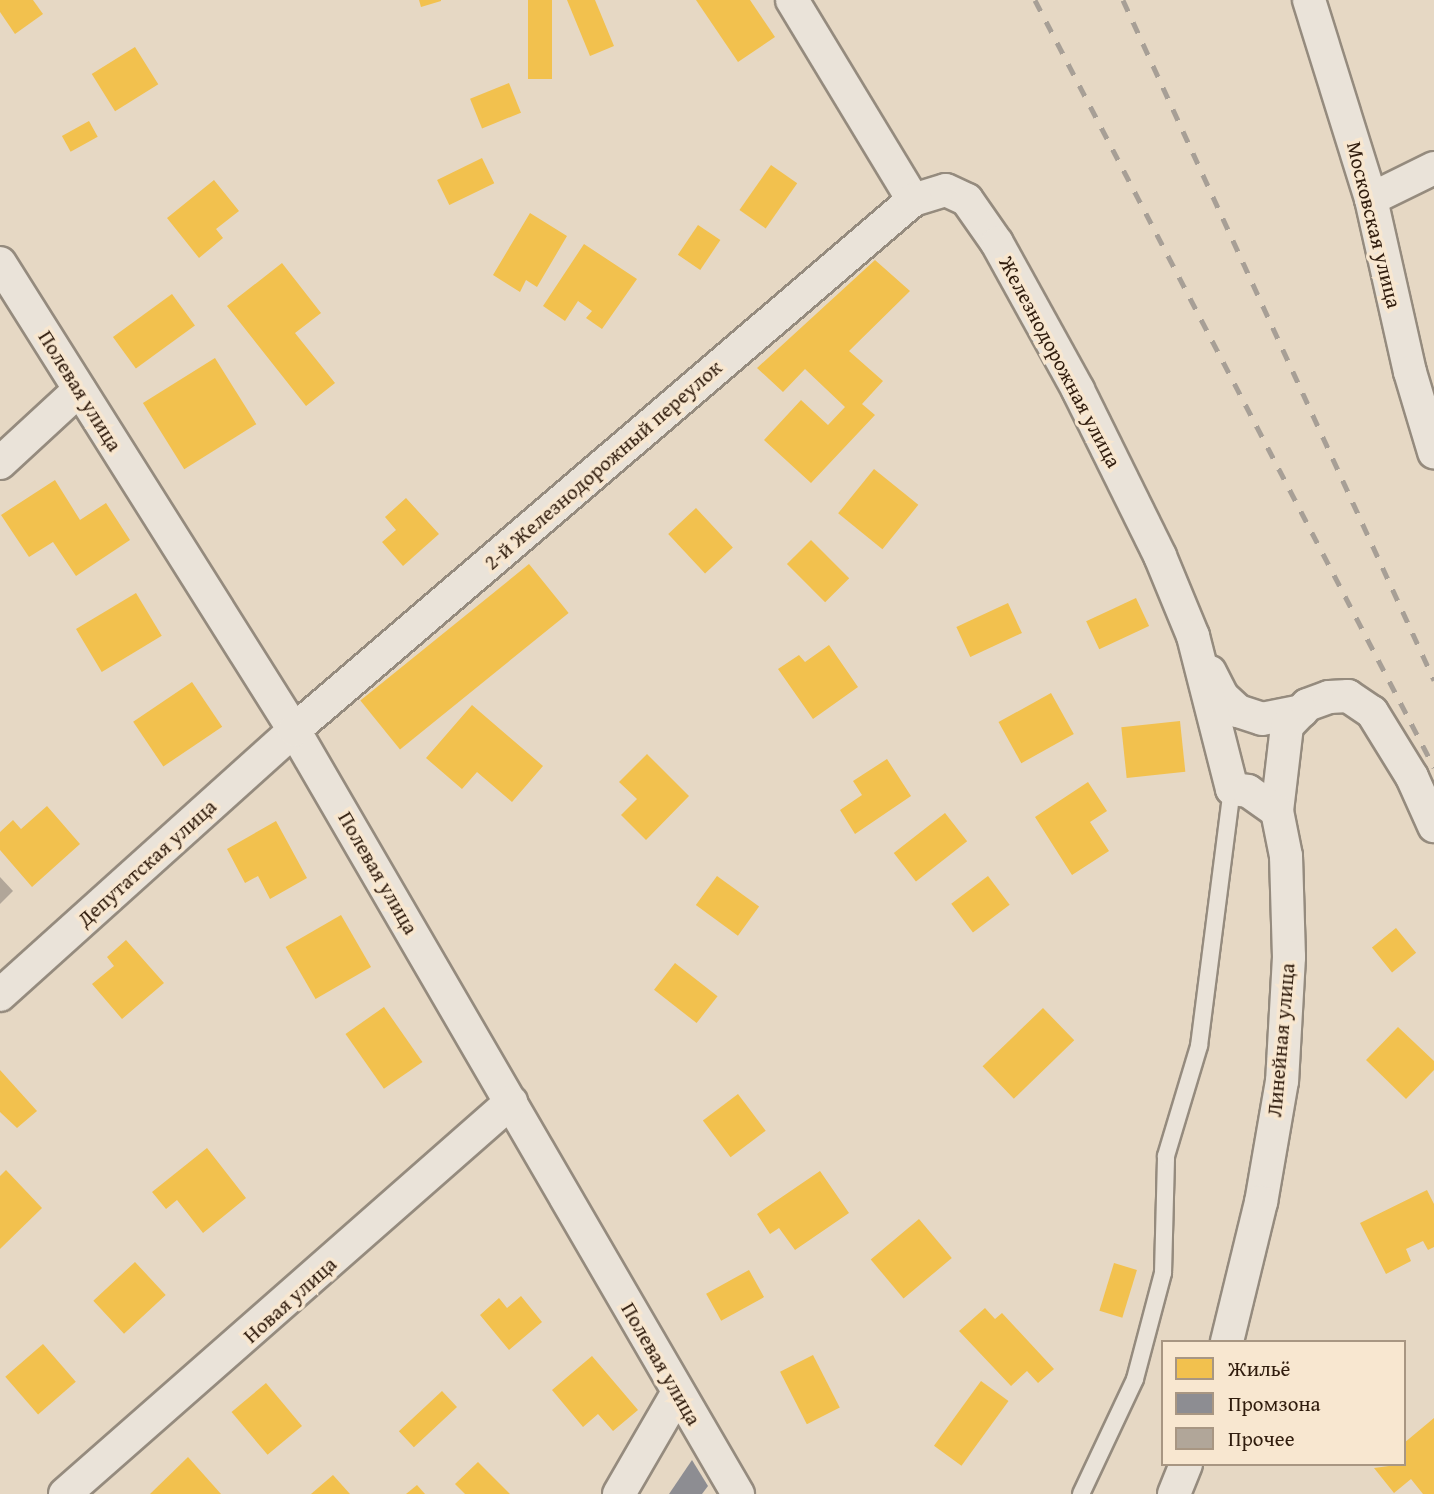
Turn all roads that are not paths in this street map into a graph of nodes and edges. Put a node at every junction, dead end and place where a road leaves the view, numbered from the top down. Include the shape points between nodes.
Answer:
1 (792, 0) edge
2 (1309, 0) edge
3 (1434, 168) edge
4 (1371, 199) junction
5 (913, 200) junction
6 (0, 263) edge
7 (79, 390) junction
8 (1434, 452) edge
9 (0, 463) edge
10 (1192, 636) junction
11 (1302, 711) junction
12 (294, 730) junction
13 (1240, 790) junction
14 (1277, 811) junction
15 (1434, 826) edge
16 (0, 995) edge
17 (511, 1102) junction
18 (1227, 1340) edge
19 (677, 1394) junction
20 (1185, 1466) edge
21 (65, 1494) edge
22 (619, 1494) edge
23 (738, 1494) edge
24 (1081, 1494) edge
25 (1174, 1494) edge

1 - 5 street
2 - 4 street, Московская улица
3 - 4 street
4 - 8 street, Московская улица via 1410,372
5 - 10 street, Железнодорожная улица via 946,190 967,200 997,243 1078,390 1160,555
5 - 12 street, 2-й Железнодорожный переулок
6 - 7 street, Полевая улица
7 - 9 street
7 - 12 street, Полевая улица
10 - 11 street via 1223,697 1238,711 1262,719
10 - 13 street, Железнодорожная улица
11 - 14 street, Линейная улица via 1287,726 1281,748
11 - 15 street via 1329,697 1348,696 1372,712 1412,777
12 - 16 street, Депутатская улица
12 - 17 street, Полевая улица
13 - 14 street
13 - 24 lane via 1199,1046 1166,1156 1163,1273 1135,1380
14 - 18 street, Линейная улица via 1286,856 1289,957 1282,1081 1261,1202
17 - 19 street, Полевая улица
17 - 21 street, Новая улица
19 - 22 street
19 - 23 street, Полевая улица
20 - 25 street

